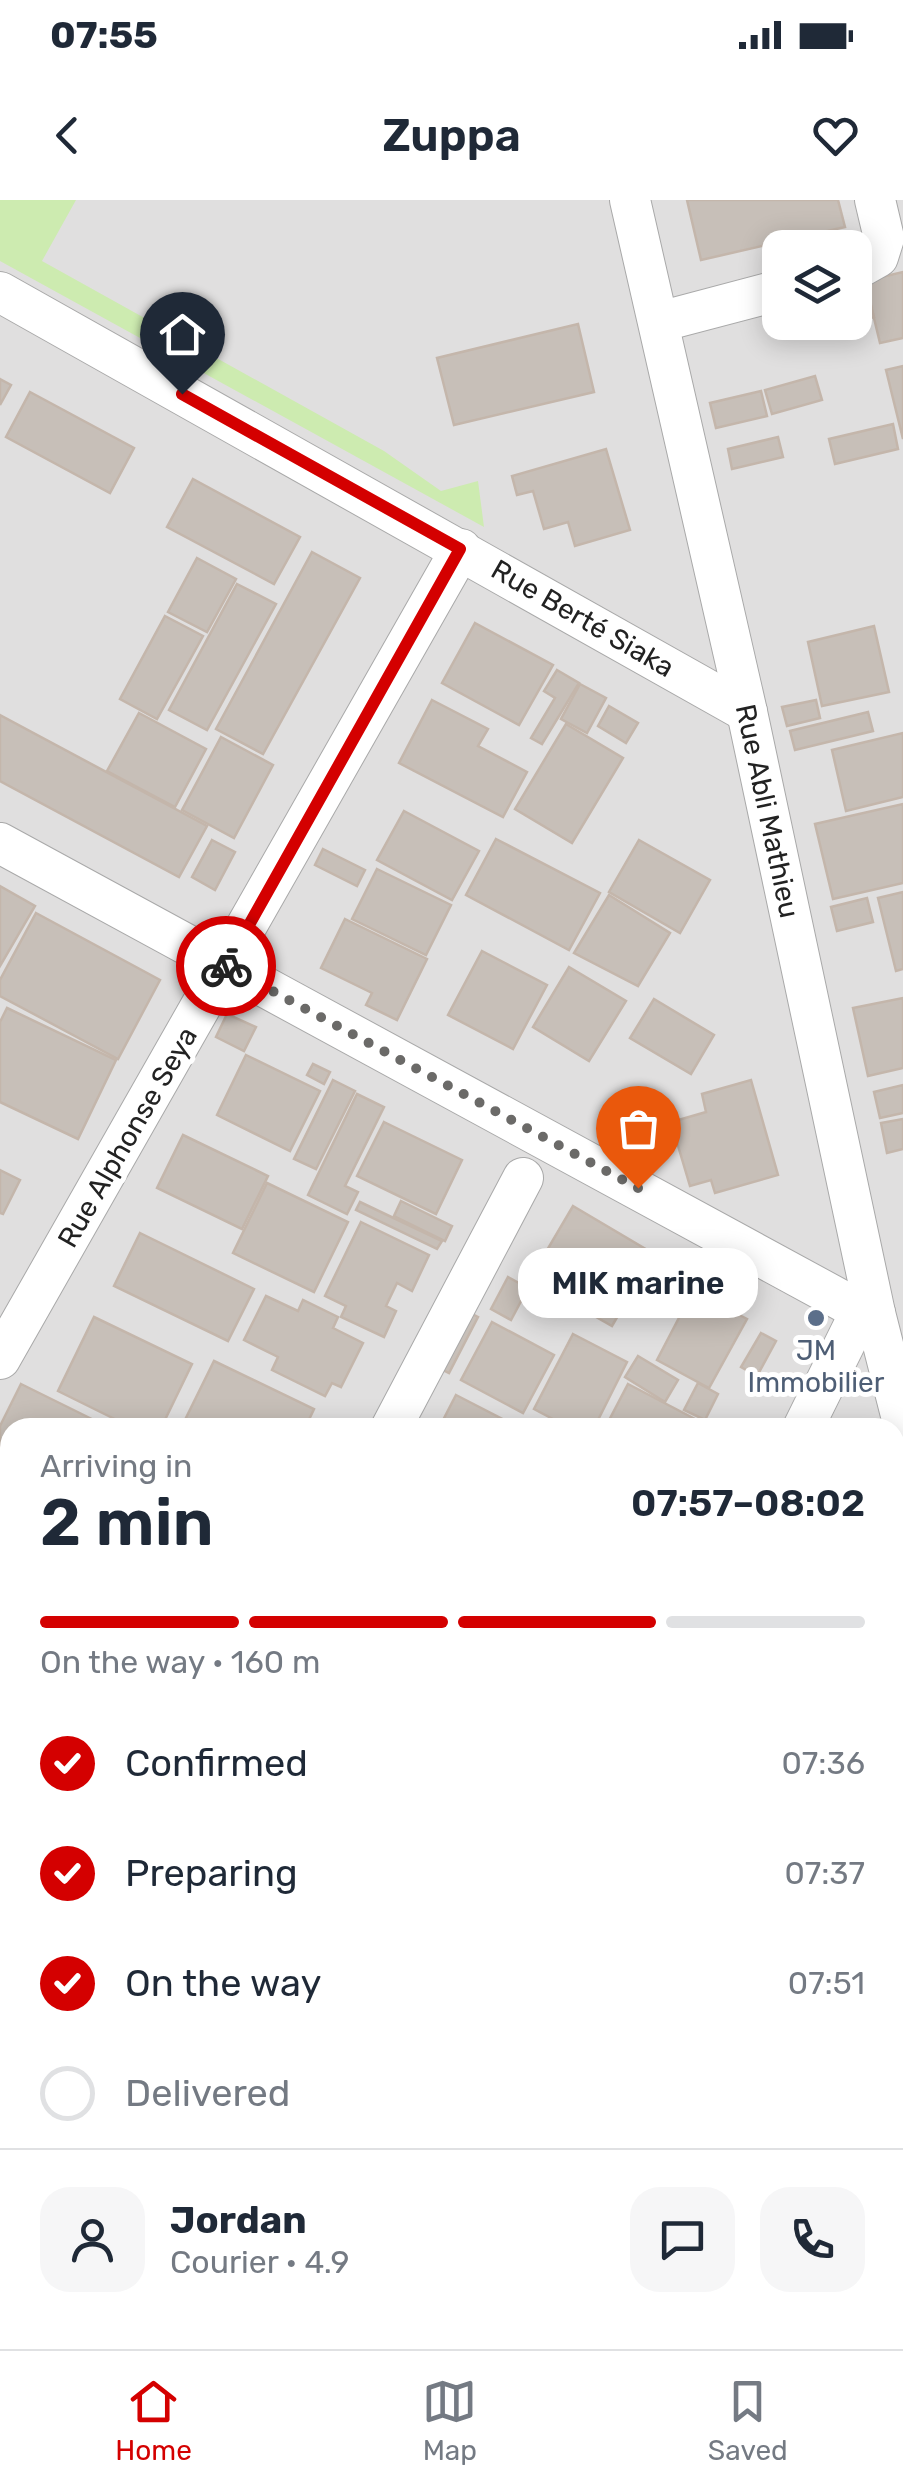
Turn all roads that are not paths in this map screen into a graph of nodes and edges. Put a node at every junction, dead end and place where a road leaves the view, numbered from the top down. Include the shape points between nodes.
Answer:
1 (630, 200) edge
2 (875, 200) edge
3 (872, 260) edge
4 (0, 292) edge
5 (762, 295) edge
6 (659, 322) junction
7 (460, 549) junction
8 (746, 712) junction
9 (0, 843) edge
10 (226, 965) junction
11 (523, 1178) dead end
12 (868, 1312) junction
13 (0, 1359) edge
14 (396, 1418) edge
15 (809, 1418) edge
16 (901, 1418) edge

1 - 6 street, Rue Abli Mathieu
2 - 3 street via 884,238
4 - 7 street, Rue Berté Siaka
5 - 6 street
6 - 8 street, Rue Abli Mathieu
7 - 8 street, Rue Berté Siaka
7 - 10 street, Rue Alphonse Seya
8 - 12 street, Rue Abli Mathieu
9 - 10 street
10 - 12 street
10 - 13 street, Rue Alphonse Seya
11 - 14 street
12 - 15 street
12 - 16 street, Rue Abli Mathieu

